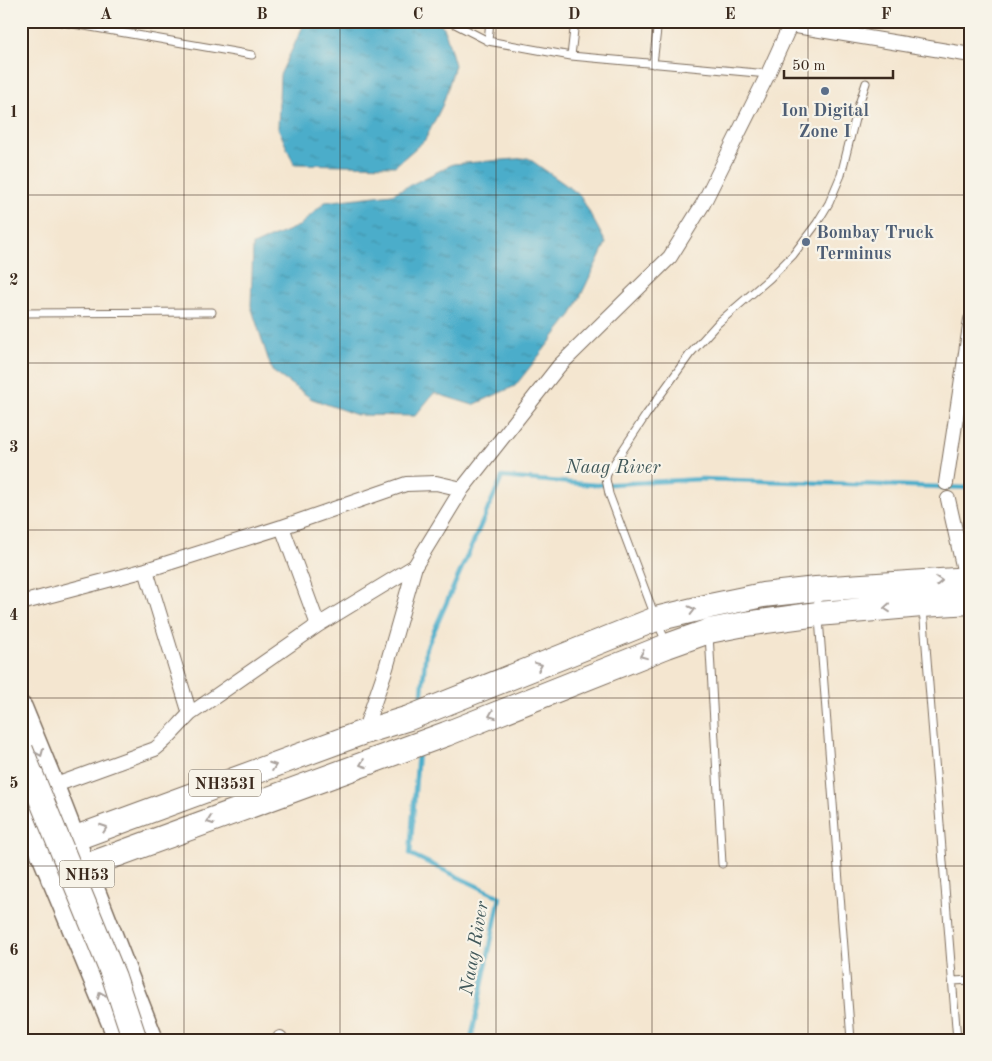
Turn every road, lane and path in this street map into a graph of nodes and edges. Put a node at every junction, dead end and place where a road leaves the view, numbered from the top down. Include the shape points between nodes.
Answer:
1 (56, 21) edge
2 (449, 21) edge
3 (490, 21) edge
4 (574, 21) edge
5 (658, 21) edge
6 (791, 23) edge
7 (488, 41) junction
8 (252, 55) dead end
9 (971, 55) edge
10 (571, 56) junction
11 (653, 64) junction
12 (768, 74) junction
13 (866, 83) dead end
14 (212, 312) dead end
15 (21, 313) edge
16 (971, 320) edge
17 (946, 483) joint
18 (462, 489) junction
19 (948, 499) joint
20 (282, 527) junction
21 (415, 566) junction
22 (146, 570) junction
23 (968, 579) edge
24 (816, 589) junction
25 (971, 602) edge
26 (21, 603) edge
27 (922, 605) junction
28 (818, 614) junction
29 (656, 619) junction
30 (318, 625) junction
31 (709, 631) junction
32 (668, 646) junction
33 (21, 708) edge
34 (190, 714) junction
35 (364, 732) junction
36 (21, 750) edge
37 (53, 786) junction
38 (22, 805) edge
39 (73, 839) junction
40 (42, 853) junction
41 (722, 864) dead end
42 (84, 867) junction
43 (53, 878) junction
44 (971, 980) edge
45 (952, 982) junction
46 (120, 1040) edge
47 (135, 1040) edge
48 (152, 1040) edge
49 (851, 1040) edge
50 (957, 1040) edge

1 - 8 lane
2 - 7 lane
3 - 7 lane
4 - 10 lane
5 - 11 lane
6 - 9 street
6 - 12 street
7 - 10 lane
10 - 11 lane
11 - 12 lane
12 - 18 street via 704,204 670,256 559,366
13 - 29 lane via 841,175 817,223 793,255 718,323 690,354 607,474 607,490
14 - 15 lane
16 - 17 street
17 - 19 lane
18 - 20 street via 436,483 406,484
18 - 21 street
19 - 23 street
20 - 22 street
20 - 30 street
21 - 30 street
21 - 35 street
22 - 26 street
22 - 34 street
24 -> 23 highway
24 - 28 lane
29 -> 24 highway via 763,595
25 - 27 highway
27 -> 28 highway
27 - 45 lane
28 - 31 highway
28 - 49 lane
29 - 32 lane
35 -> 29 highway, NH353I via 419,714
30 - 34 street
31 - 32 highway
31 - 41 lane
32 -> 42 highway, NH353I via 418,744
33 -> 37 main road, NH53
34 - 37 street via 155,749
39 -> 35 highway, NH353I
36 - 47 highway, bridge via 114,978
37 - 39 main road, NH53
38 - 40 main road, NH53
39 - 40 highway, NH353I
39 - 42 main road, NH53
40 - 43 main road, NH53
42 - 43 highway, NH353I
42 - 48 main road, NH53
46 -> 43 main road, NH53
44 - 45 lane
45 - 50 lane

